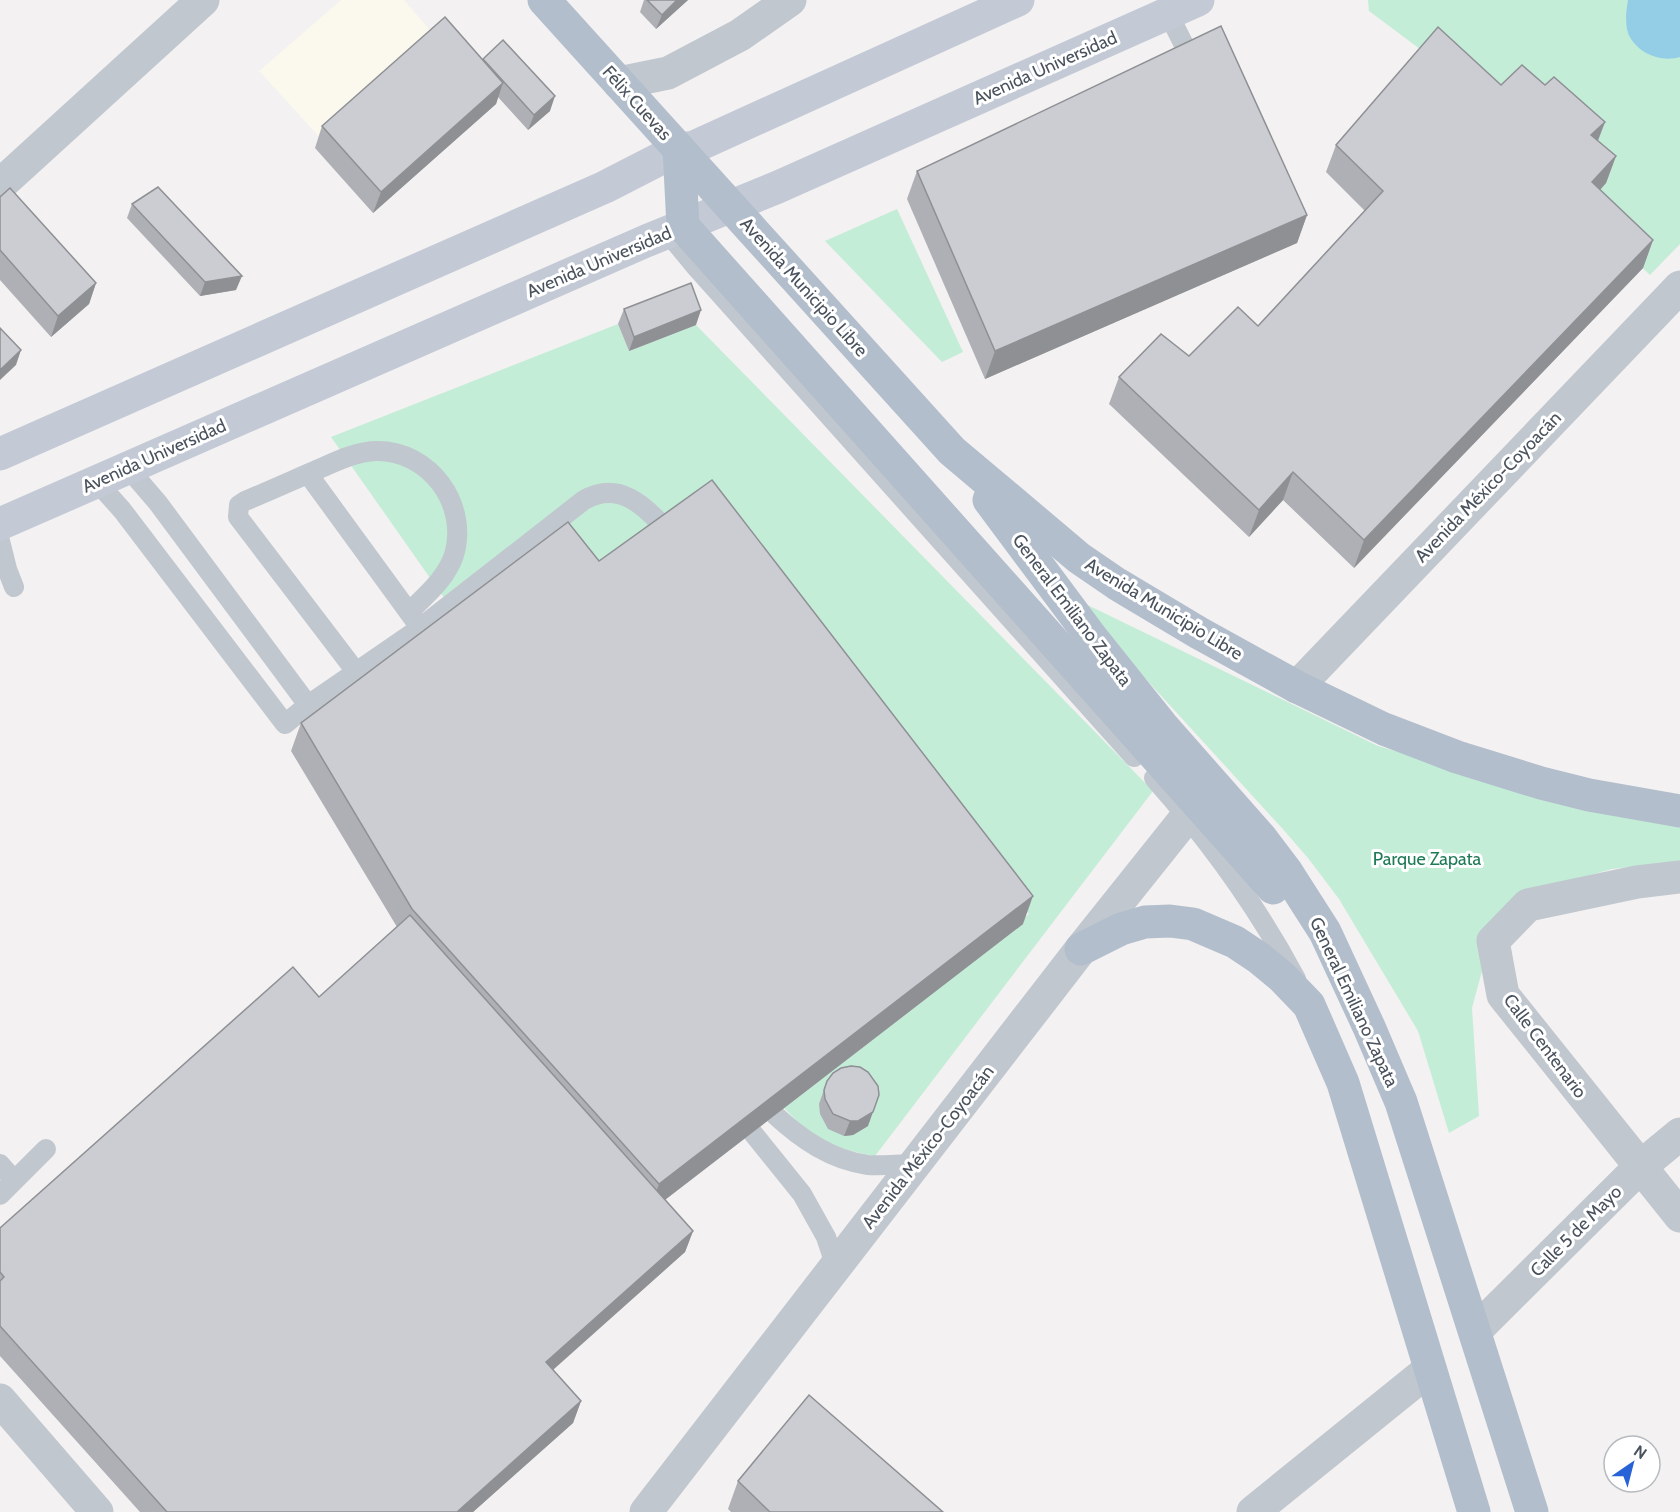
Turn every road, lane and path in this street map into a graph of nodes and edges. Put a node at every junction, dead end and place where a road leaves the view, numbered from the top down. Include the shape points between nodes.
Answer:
1 (203, 0) edge
2 (544, 0) edge
3 (790, 0) edge
4 (1018, 0) edge
5 (1198, 0) edge
6 (1168, 13) junction
7 (1203, 82) edge
8 (619, 83) junction
9 (679, 149) junction
10 (0, 185) edge
11 (731, 206) junction
12 (675, 229) junction
13 (1680, 287) edge
14 (952, 451) junction
15 (0, 453) edge
16 (128, 468) junction
17 (308, 474) junction
18 (96, 482) junction
19 (0, 524) edge
20 (667, 530) edge
21 (0, 541) edge
22 (14, 587) dead end
23 (415, 620) junction
24 (357, 673) junction
25 (1297, 687) junction
26 (308, 705) junction
27 (1199, 802) junction
28 (1680, 811) edge
29 (1680, 877) edge
30 (1080, 949) junction
31 (1310, 1005) junction
32 (775, 1115) edge
33 (752, 1132) edge
34 (1680, 1134) edge
35 (46, 1149) dead end
36 (0, 1164) edge
37 (915, 1164) junction
38 (1640, 1167) junction
39 (14, 1180) junction
40 (0, 1195) edge
41 (1680, 1216) edge
42 (836, 1267) junction
43 (1475, 1331) junction
44 (1430, 1369) junction
45 (0, 1400) edge
46 (98, 1512) edge
47 (646, 1512) edge
48 (1253, 1512) edge
49 (1474, 1512) edge
50 (1532, 1512) edge

1 - 10 street
2 - 8 main road, Félix Cuevas
3 - 8 street via 740,35 668,74
4 - 9 main road via 694,147
5 - 6 main road, Avenida Universidad
6 - 7 lane
6 - 11 main road, Avenida Universidad
8 - 9 main road, Félix Cuevas
9 - 11 main road, Félix Cuevas
9 - 12 main road
9 - 15 main road via 613,183
11 - 12 main road, Avenida Universidad
11 - 14 main road, Avenida Municipio Libre
12 - 16 main road, Avenida Universidad
12 - 27 main road
13 - 25 street, Avenida México-Coyoacán
14 - 25 main road, Avenida Municipio Libre via 1079,558 1117,584
14 - 27 main road, General Emiliano Zapata via 1092,638
16 - 18 main road, Avenida Universidad
16 - 26 lane
17 - 23 lane
17 - 23 lane via 356,453 390,452 414,460 443,485 457,524 454,555
17 - 24 lane via 244,501 239,505 238,517
18 - 19 main road, Avenida Universidad
18 - 26 lane via 122,510 285,724
20 - 23 lane via 644,506 624,495 594,494
21 - 22 lane
23 - 24 lane
24 - 26 lane
25 - 28 main road, Avenida Municipio Libre via 1384,729 1457,757 1589,795
27 - 30 street, Avenida México-Coyoacán
27 - 31 lane via 1238,884
27 - 43 main road, General Emiliano Zapata via 1287,903 1348,981 1401,1102
29 - 38 street, Calle Centenario via 1528,905 1493,941 1503,995
30 - 31 main road via 1121,928 1145,922 1193,924 1235,942 1259,958
30 - 37 street, Avenida México-Coyoacán
31 - 44 main road via 1343,1083
32 - 37 lane via 796,1135 829,1154 869,1165
33 - 42 lane via 802,1194 826,1237
34 - 38 street, Calle 5 de Mayo
35 - 39 lane
36 - 39 lane
37 - 42 street, Avenida México-Coyoacán
38 - 41 street, Calle Centenario
38 - 43 street, Calle 5 de Mayo
39 - 40 lane
42 - 47 street, Avenida México-Coyoacán
43 - 50 main road, General Emiliano Zapata
44 - 48 street
44 - 49 main road
45 - 46 street

